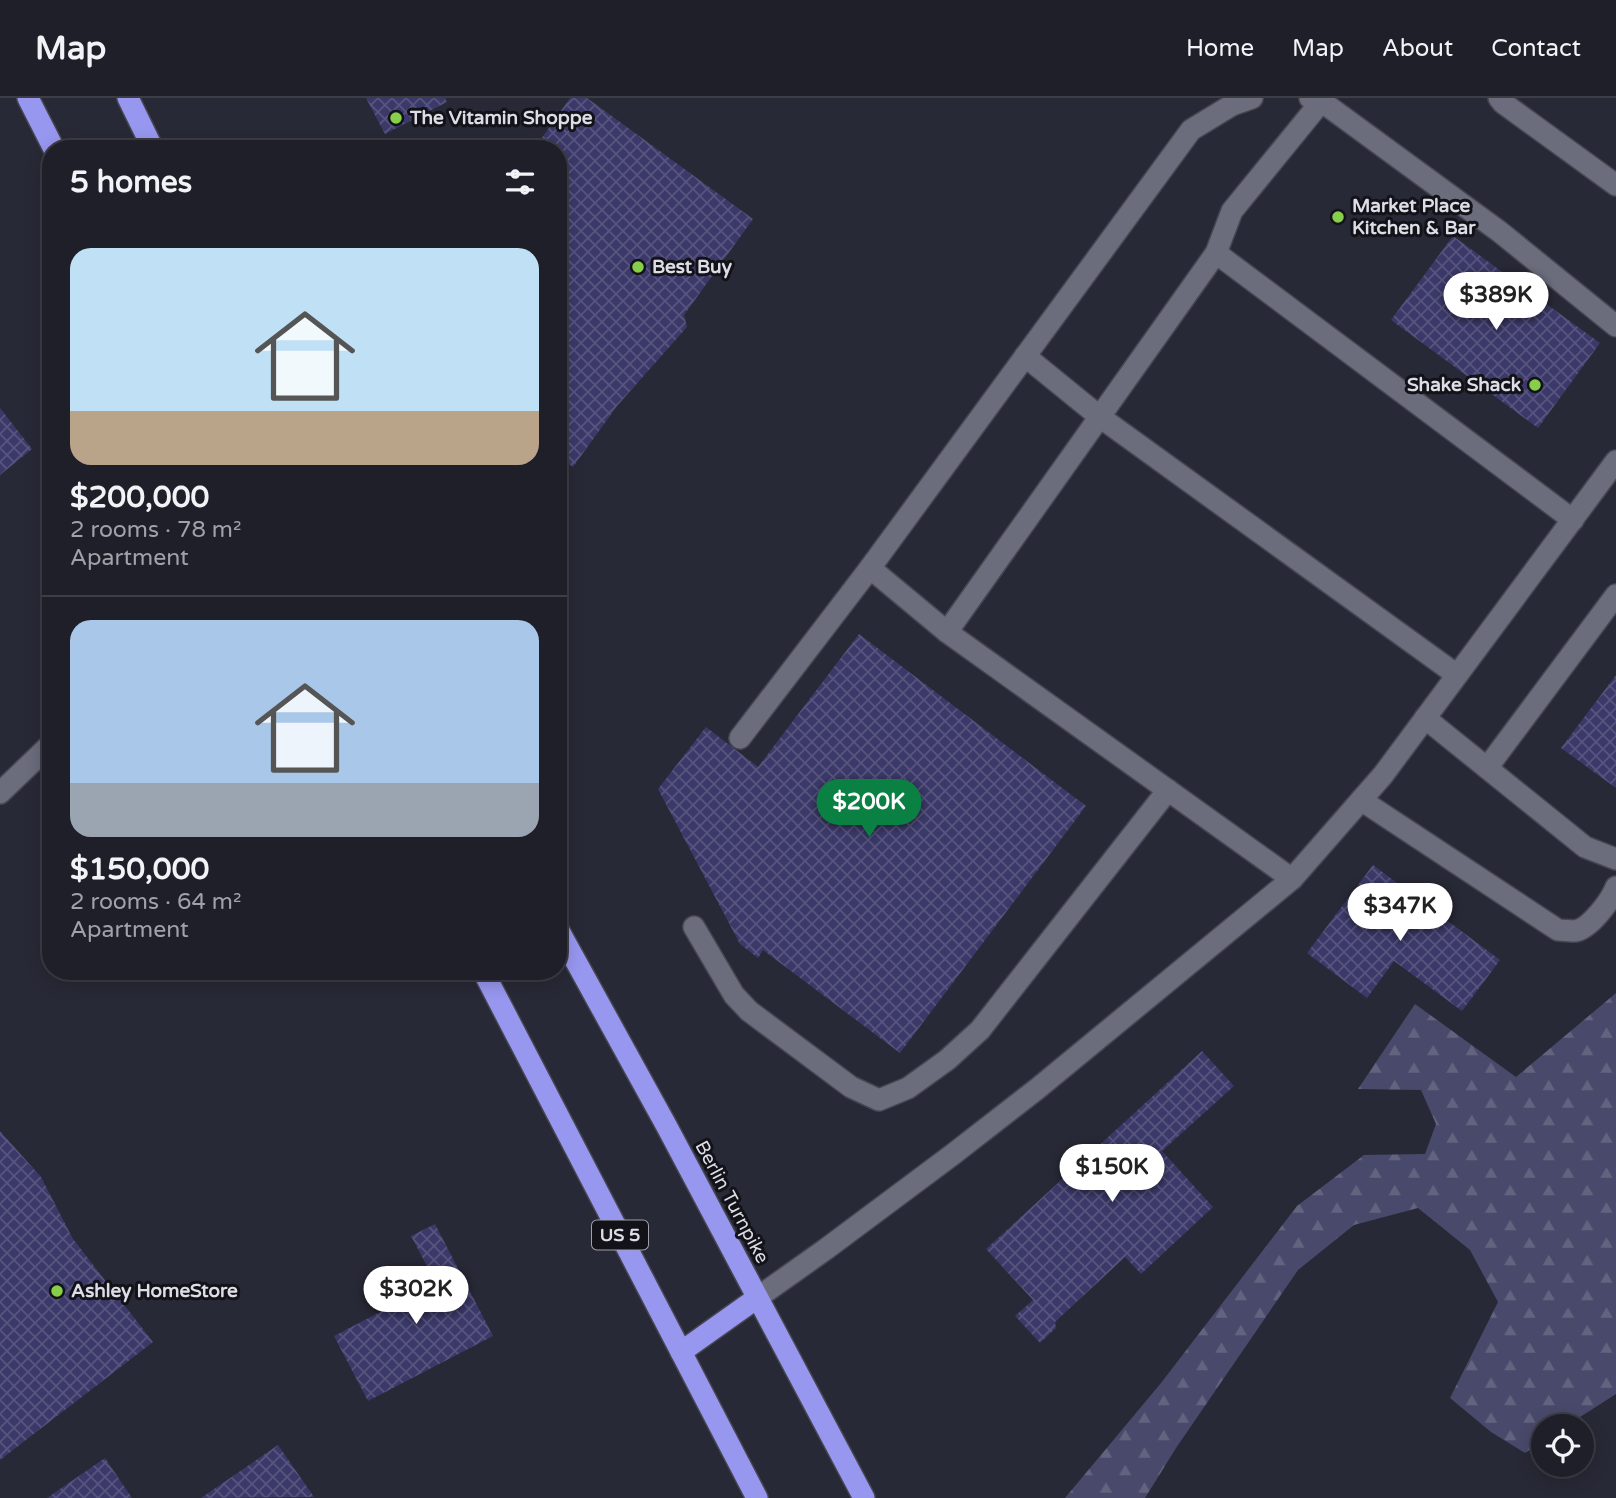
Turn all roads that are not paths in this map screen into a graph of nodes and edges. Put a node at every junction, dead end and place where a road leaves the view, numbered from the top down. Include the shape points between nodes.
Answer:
1 (28, 98) edge
2 (128, 98) edge
3 (1252, 98) edge
4 (1499, 98) edge
5 (1319, 99) edge
6 (49, 140) edge
7 (149, 140) edge
8 (1616, 186) edge
9 (1216, 253) junction
10 (1616, 326) edge
11 (1025, 356) junction
12 (1100, 416) junction
13 (1616, 461) edge
14 (1573, 520) junction
15 (870, 568) junction
16 (1616, 595) edge
17 (947, 632) junction
18 (1457, 675) junction
19 (1425, 718) junction
20 (740, 738) dead end
21 (42, 753) edge
22 (1487, 768) junction
23 (1168, 790) junction
24 (0, 793) edge
25 (1361, 800) junction
26 (1616, 859) edge
27 (1292, 879) junction
28 (1616, 887) edge
29 (694, 927) dead end
30 (567, 945) edge
31 (488, 980) edge
32 (757, 1298) junction
33 (681, 1352) junction
34 (757, 1498) edge
35 (864, 1498) edge

1 - 6 highway
2 - 7 highway
3 - 11 street via 1191,130
4 - 8 street
5 - 9 street via 1231,211
5 - 10 street via 1500,232
9 - 12 street
9 - 14 street
11 - 12 street
11 - 15 street
12 - 17 street
12 - 18 street
13 - 14 street
14 - 18 street
15 - 17 street
15 - 20 street
16 - 22 street
17 - 23 street
18 - 19 street
19 - 22 street
19 - 25 street
21 - 24 street
22 - 26 street via 1585,847
23 - 27 street
23 - 29 street via 980,1030 908,1088 880,1100 851,1087 749,1011 734,995
25 - 27 street
25 - 28 street via 1558,930 1577,931 1594,919
27 - 32 street via 995,1122
30 - 32 highway, Berlin Turnpike
31 - 33 highway, US 5
32 - 33 highway
32 - 35 highway, Berlin Turnpike
33 - 34 highway, US 5

